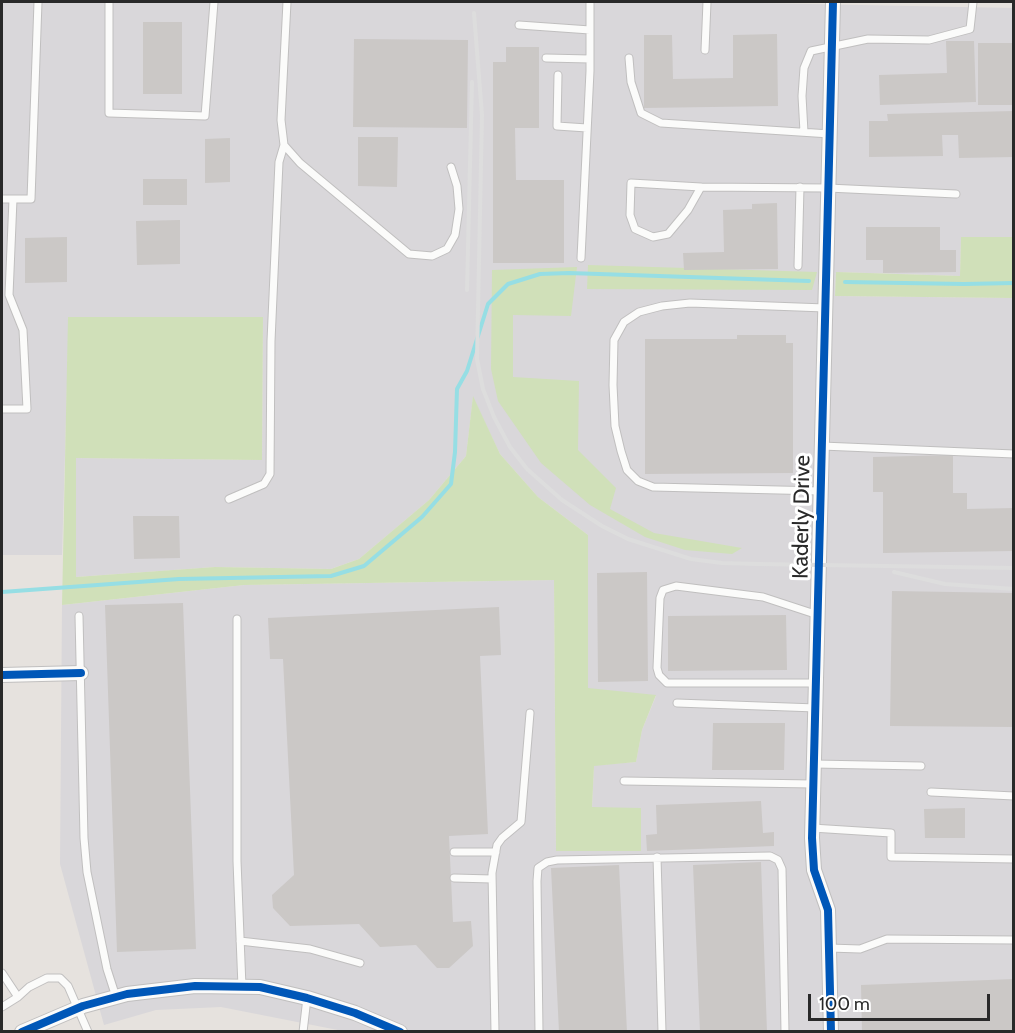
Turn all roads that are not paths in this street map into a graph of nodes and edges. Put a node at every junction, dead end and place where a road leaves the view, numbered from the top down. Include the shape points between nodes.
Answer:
1 (38, 2) edge
2 (109, 2) edge
3 (214, 2) edge
4 (286, 2) edge
5 (590, 2) edge
6 (707, 2) edge
7 (833, 2) edge
8 (973, 2) edge
9 (519, 25) dead end
10 (590, 30) junction
11 (832, 46) junction
12 (705, 50) dead end
13 (546, 58) dead end
14 (629, 58) dead end
15 (590, 59) junction
16 (558, 75) dead end
17 (587, 128) junction
18 (804, 132) junction
19 (830, 134) junction
20 (284, 145) junction
21 (451, 167) dead end
22 (701, 186) junction
23 (800, 187) junction
24 (828, 188) junction
25 (956, 194) dead end
26 (2, 199) edge
27 (13, 199) junction
28 (581, 258) dead end
29 (2, 264) edge
30 (10, 264) junction
31 (798, 266) dead end
32 (825, 308) junction
33 (2, 409) edge
34 (822, 446) junction
35 (1014, 454) edge
36 (821, 491) junction
37 (229, 499) dead end
38 (818, 615) junction
39 (79, 616) dead end
40 (237, 619) dead end
41 (81, 674) junction
42 (2, 675) edge
43 (816, 683) junction
44 (677, 703) dead end
45 (816, 708) junction
46 (530, 713) dead end
47 (814, 764) junction
48 (921, 766) dead end
49 (624, 781) dead end
50 (813, 784) junction
51 (931, 792) dead end
52 (1014, 796) edge
53 (812, 828) junction
54 (454, 852) dead end
55 (496, 852) junction
56 (657, 857) junction
57 (1014, 859) edge
58 (454, 878) dead end
59 (492, 879) junction
60 (1014, 940) edge
61 (240, 941) junction
62 (829, 948) junction
63 (360, 963) dead end
64 (2, 973) edge
65 (242, 987) junction
66 (18, 997) junction
67 (116, 997) junction
68 (307, 998) junction
69 (2, 1007) edge
70 (78, 1008) junction
71 (399, 1031) edge
72 (22, 1032) edge
73 (88, 1032) edge
74 (303, 1032) edge
75 (495, 1032) edge
76 (539, 1032) edge
77 (662, 1032) edge
78 (785, 1032) edge
79 (831, 1032) edge

1 - 27 lane via 31,199
2 - 3 lane via 109,113 205,116
4 - 20 lane via 281,120
5 - 10 lane
6 - 12 lane
7 - 11 street, Kaderly Drive
8 - 11 lane via 970,29 929,40 868,39
9 - 10 lane
10 - 15 lane
11 - 18 lane via 811,51 804,68
11 - 19 street, Kaderly Drive
13 - 15 lane
14 - 18 lane via 631,82 641,113 661,123
15 - 17 lane
16 - 17 lane via 557,126
17 - 28 lane
18 - 19 lane
19 - 24 street, Kaderly Drive
20 - 21 lane via 300,163 409,254 432,256 447,249 455,235 459,209
20 - 37 lane via 279,162 271,341 270,474 264,484
22 - 22 lane via 668,234 653,237 635,229 630,215 630,183
22 - 23 lane
23 - 24 lane
23 - 31 lane
24 - 25 lane
24 - 32 street, Kaderly Drive
26 - 27 lane
27 - 30 lane
29 - 30 lane
30 - 33 lane via 9,295 23,330 27,409
32 - 34 street, Kaderly Drive
32 - 36 lane via 690,303 639,312 624,322 614,340 613,385 621,451 627,470 638,481 653,487
34 - 35 lane
34 - 36 street, Kaderly Drive
36 - 38 street, Kaderly Drive
38 - 43 street, Kaderly Drive
38 - 43 lane via 763,597 676,586 663,590 657,668 667,683
39 - 41 lane
40 - 61 lane
41 - 42 street
41 - 67 lane via 87,872
43 - 45 street, Kaderly Drive
44 - 45 lane
45 - 47 street, Kaderly Drive
46 - 55 lane via 521,822 497,844
47 - 48 lane
47 - 50 street, Kaderly Drive
49 - 50 lane
50 - 53 street, Kaderly Drive
51 - 52 lane
53 - 57 lane via 891,833 891,857
53 - 62 street, Kaderly Drive via 814,870 828,910
54 - 55 lane
55 - 59 lane
56 - 76 lane via 556,860 538,868
56 - 77 lane
56 - 78 lane via 770,856 778,860 782,869
58 - 59 lane
59 - 75 lane
60 - 62 lane via 887,939 860,949
61 - 63 lane via 310,949
61 - 65 lane
62 - 79 street, Kaderly Drive
64 - 66 lane
65 - 67 street via 195,986
65 - 68 street via 260,987
66 - 69 lane
66 - 70 lane via 47,978 60,978
67 - 70 street
68 - 71 street
68 - 74 lane
70 - 72 street
70 - 73 lane

